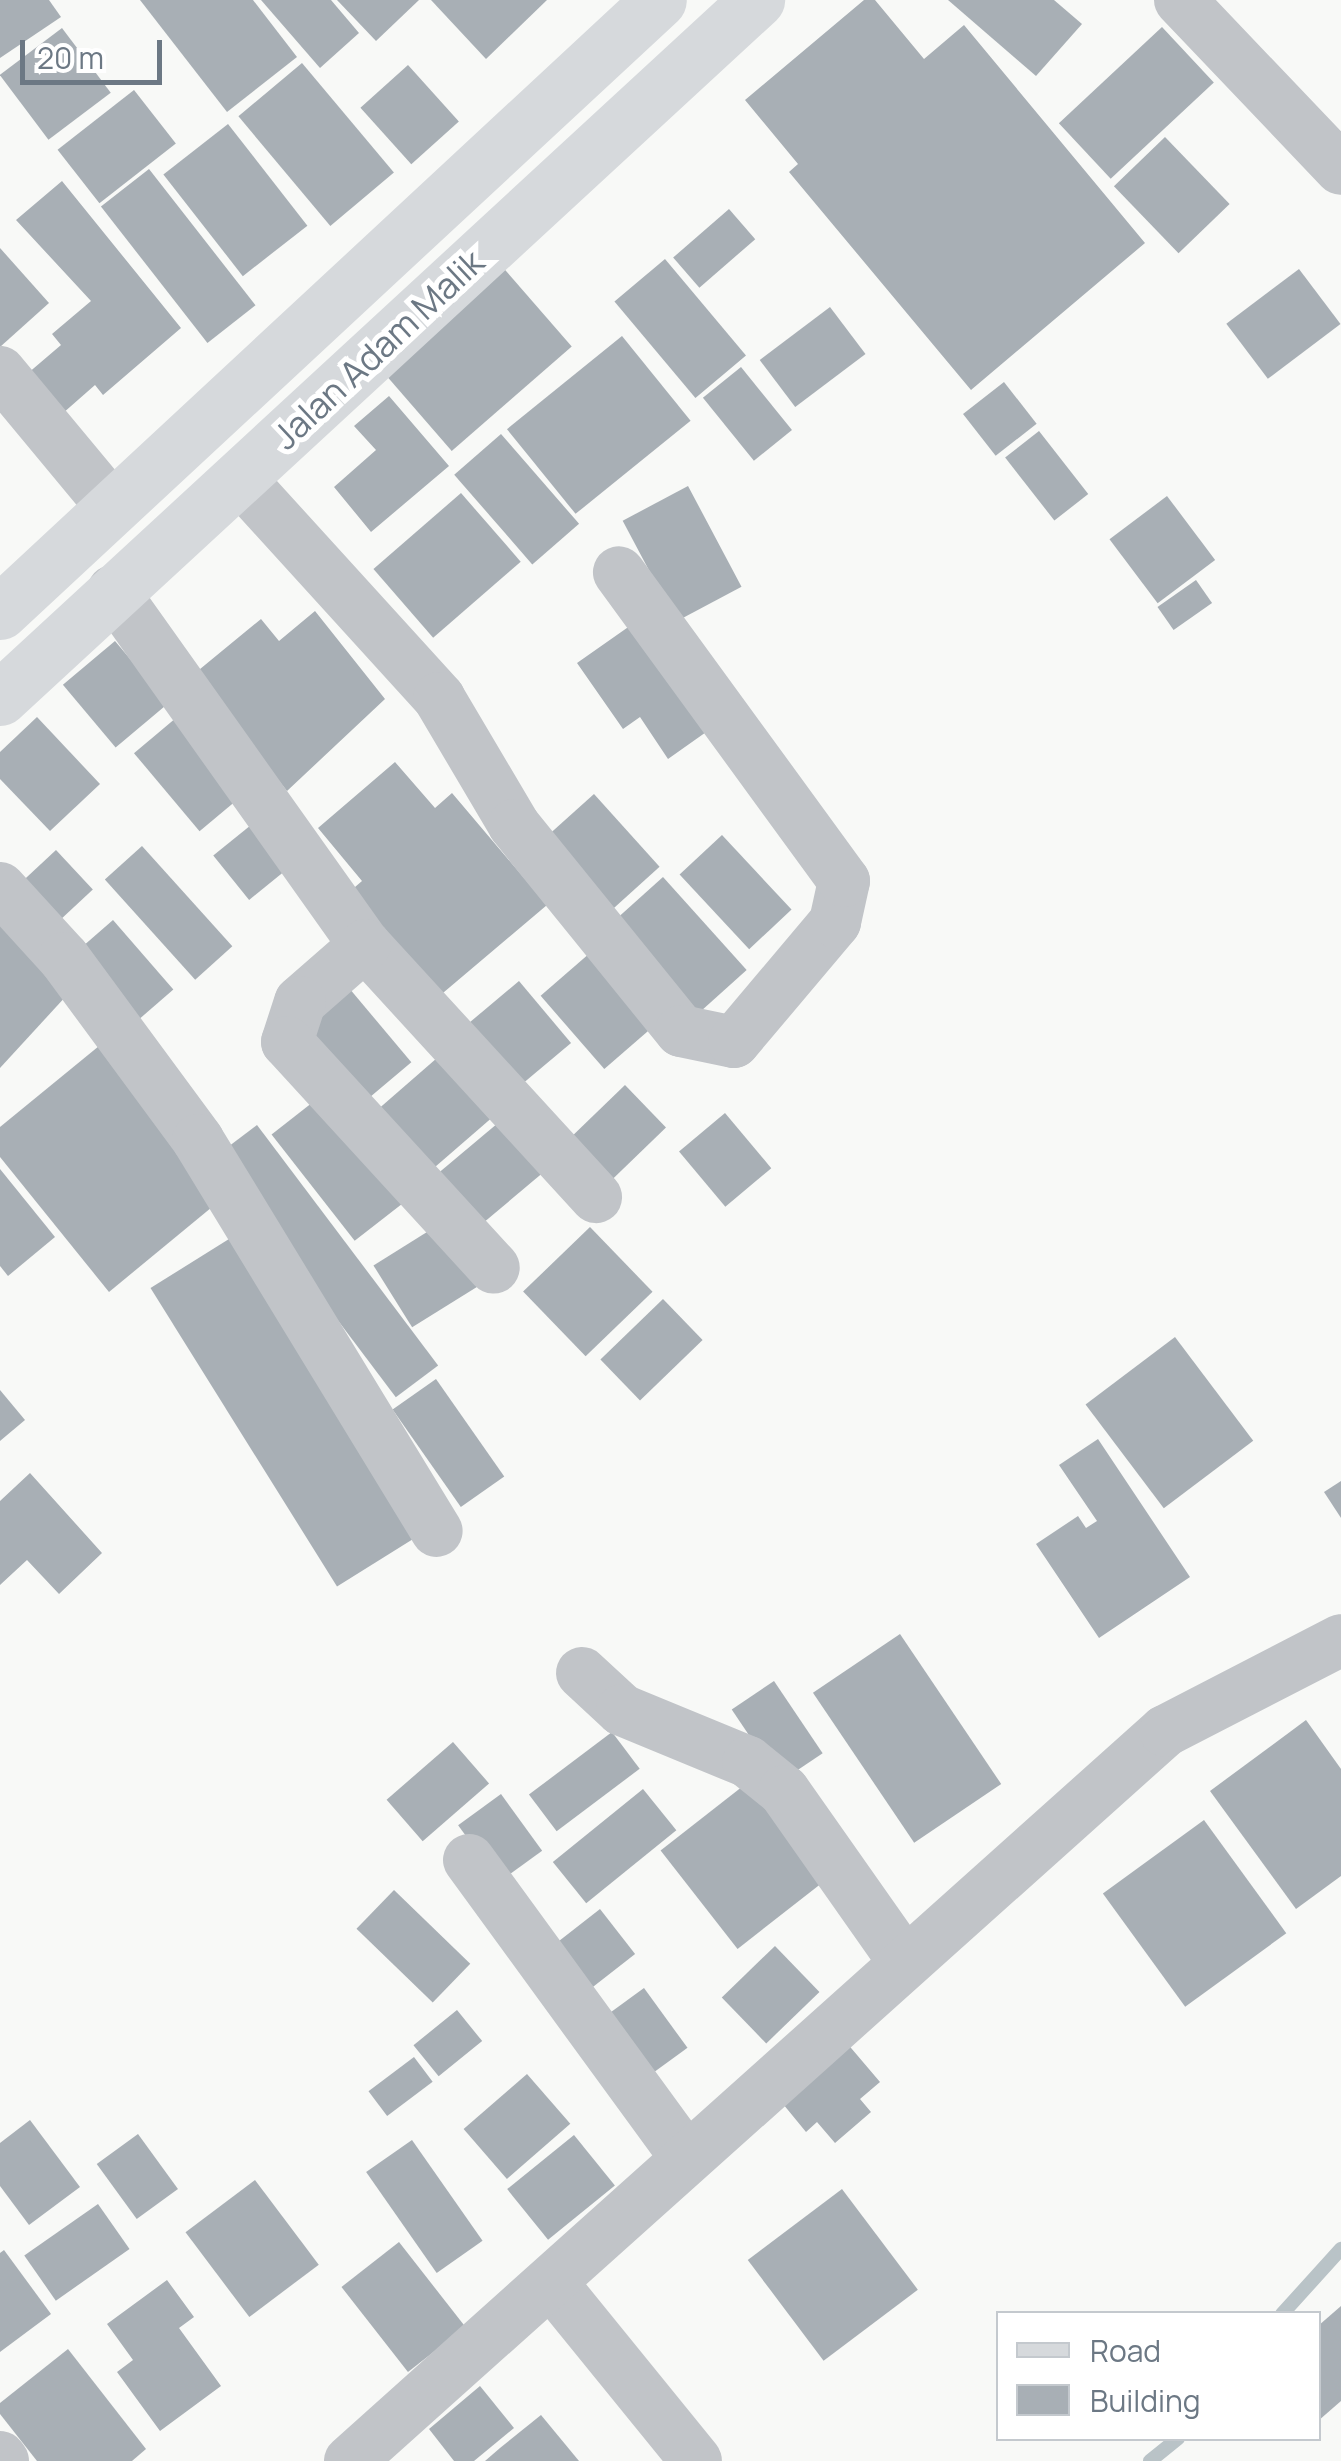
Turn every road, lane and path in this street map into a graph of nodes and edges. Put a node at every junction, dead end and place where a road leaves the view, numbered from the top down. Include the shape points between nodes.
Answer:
1 (659, 0) edge
2 (757, 0) edge
3 (1180, 0) edge
4 (1341, 168) edge
5 (448, 187) junction
6 (492, 240) junction
7 (0, 372) edge
8 (240, 479) junction
9 (114, 508) junction
10 (619, 572) dead end
11 (113, 591) junction
12 (0, 612) edge
13 (0, 698) edge
14 (0, 888) edge
15 (365, 944) junction
16 (596, 1197) dead end
17 (494, 1268) dead end
18 (437, 1532) dead end
19 (1341, 1640) edge
20 (582, 1673) dead end
21 (469, 1860) dead end
22 (904, 1962) junction
23 (683, 2153) junction
24 (554, 2286) junction
25 (350, 2461) edge
26 (696, 2461) edge

1 - 5 main road, Jalan Adam Malik
2 - 6 main road, Jalan Adam Malik
3 - 4 street
5 - 6 main road
5 - 9 main road, Jalan Adam Malik
6 - 8 main road, Jalan Adam Malik
7 - 9 street
8 - 10 street via 439,698 514,825 681,1031 734,1042 835,922 844,881
8 - 11 main road, Jalan Adam Malik
9 - 12 main road, Jalan Adam Malik
11 - 13 main road, Jalan Adam Malik
11 - 15 street
14 - 18 street via 64,958 198,1140
15 - 16 street
15 - 17 street via 300,1002 287,1042
19 - 22 street via 1165,1730
20 - 22 street via 622,1710 748,1762 784,1791
21 - 23 street
22 - 23 street
23 - 24 street
24 - 25 street
24 - 26 street

